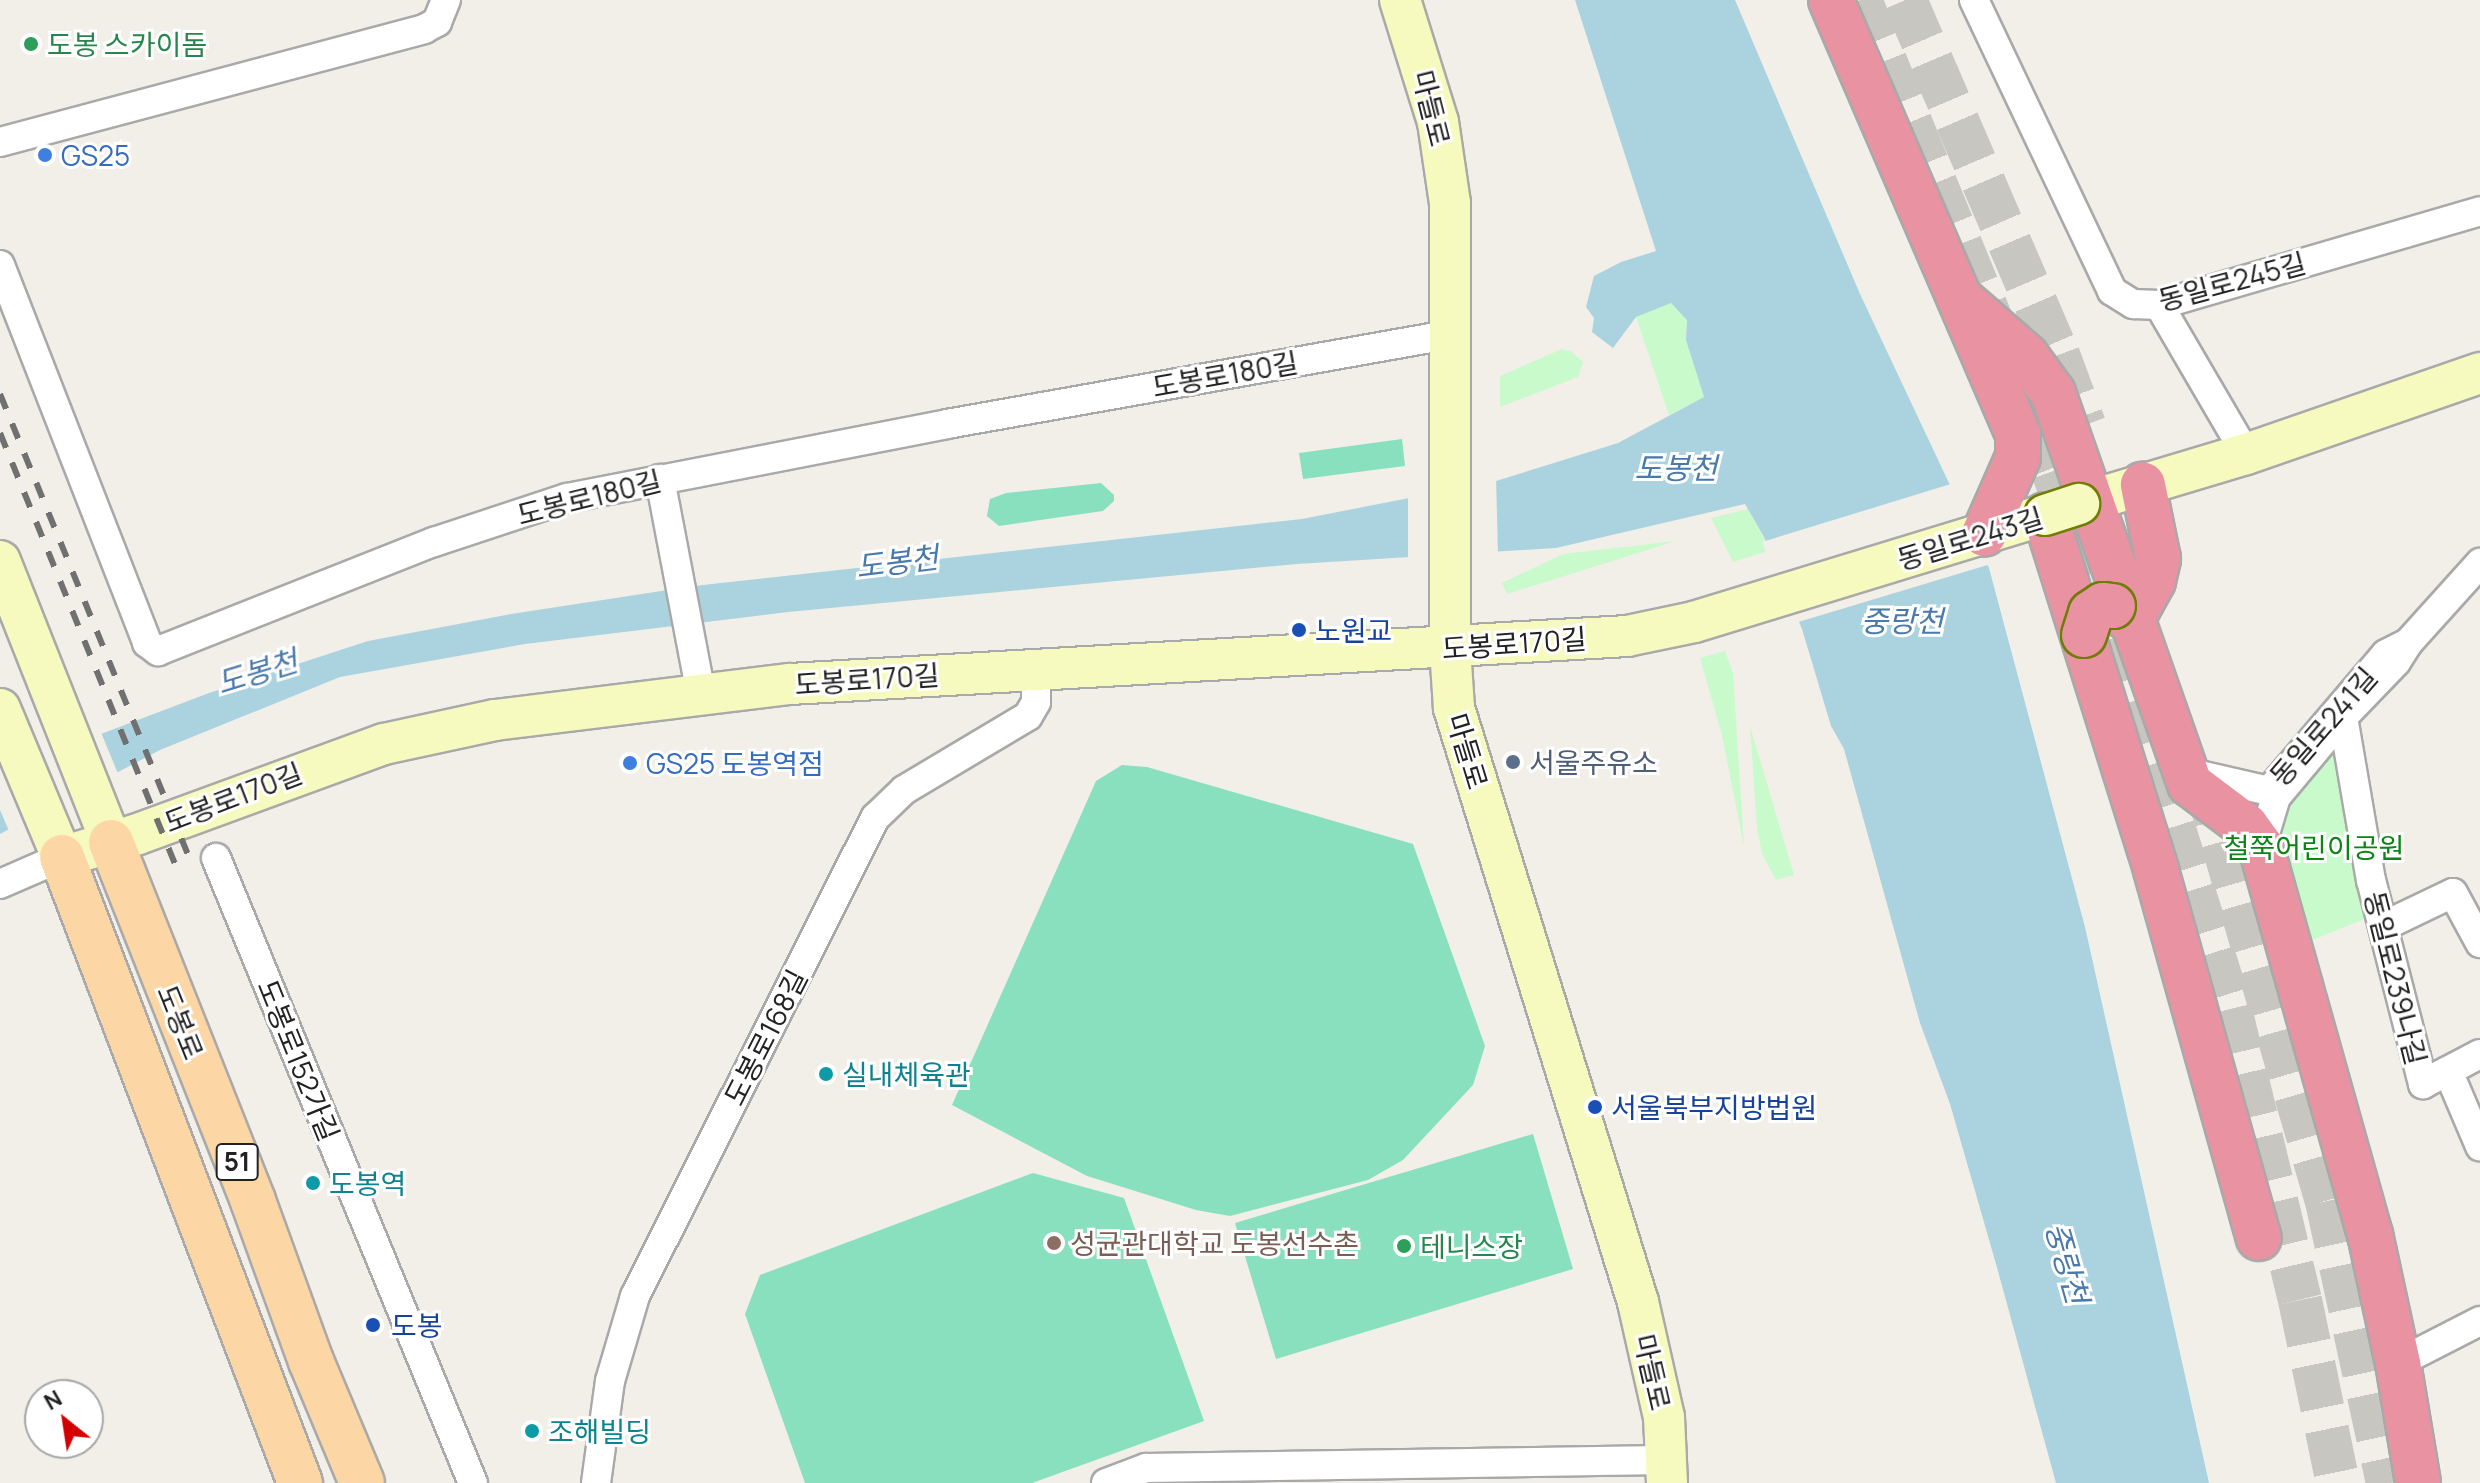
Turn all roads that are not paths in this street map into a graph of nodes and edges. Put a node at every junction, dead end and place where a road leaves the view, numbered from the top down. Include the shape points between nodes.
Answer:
1 (446, 0) edge
2 (1400, 0) edge
3 (1974, 0) edge
4 (1835, 11) edge
5 (0, 142) edge
6 (2480, 211) edge
7 (0, 265) edge
8 (2159, 305) junction
9 (1969, 306) junction
10 (1453, 334) junction
11 (2480, 373) edge
12 (2246, 454) junction
13 (2143, 485) junction
14 (661, 490) junction
15 (2072, 507) junction
16 (1984, 534) junction
17 (0, 561) edge
18 (2480, 563) edge
19 (2109, 620) junction
20 (1694, 622) joint
21 (2408, 643) junction
22 (1450, 648) junction
23 (1036, 667) junction
24 (698, 676) junction
25 (2, 714) edge
26 (2343, 717) junction
27 (2186, 772) junction
28 (105, 827) junction
29 (56, 844) junction
30 (2261, 847) junction
31 (216, 858) dead end
32 (0, 884) edge
33 (2384, 926) junction
34 (2480, 943) edge
35 (2480, 1054) edge
36 (2448, 1071) junction
37 (2480, 1146) edge
38 (2259, 1238) dead end
39 (2480, 1321) edge
40 (2398, 1363) junction
41 (1667, 1472) edge
42 (300, 1483) edge
43 (362, 1483) edge
44 (473, 1483) edge
45 (596, 1483) edge
46 (1106, 1483) edge
47 (2418, 1483) edge

1 - 5 street via 441,17 424,29
2 - 10 main road, 마들로 via 1445,156
3 - 8 street, 동일로245길 via 2112,291 2133,304
4 - 9 highway
6 - 8 street, 동일로245길
7 - 14 street, 도봉로180길 via 147,643 156,651 497,520 567,498
8 - 12 street
9 - 15 highway via 2026,356 2053,393
9 - 16 highway via 2018,435 2018,457
10 - 14 street, 도봉로180길 via 947,424
10 - 22 main road, 마들로
11 - 12 main road, 동일로243길
12 - 13 main road, 동일로243길
13 - 15 main road, 동일로243길
13 - 19 highway via 2158,559 2153,581
14 - 24 street
15 - 16 main road, 동일로243길
15 - 19 highway
16 - 20 main road, 동일로243길
17 - 28 main road, 도봉로 / 51
18 - 21 street, 동일로241길
19 - 27 highway
19 - 38 highway via 2198,1016
20 - 22 main road, 도봉로170길 via 1627,636
21 - 26 street, 동일로241길
21 - 27 street, 동일로241길 via 2386,654 2269,791
22 - 23 main road, 도봉로170길
22 - 41 main road, 마들로 via 1454,708 1638,1302 1664,1417
23 - 24 main road, 도봉로170길
23 - 45 street, 도봉로168길 via 1036,702 1028,716 904,790 875,818 635,1296 610,1381
24 - 28 main road, 도봉로170길 via 384,744
25 - 29 main road, 도봉로 / 51
26 - 30 street, 동일로241길 via 2276,797
26 - 33 street, 동일로239나길
27 - 30 highway via 2196,790 2246,826
28 - 29 main road, 도봉로170길
28 - 43 main road, 도봉로 / 51
29 - 32 street
29 - 42 main road, 도봉로 / 51
30 - 40 highway via 2370,1234
31 - 44 street, 도봉로152가길
33 - 34 street via 2453,893
33 - 36 street, 동일로239나길 via 2423,1084
35 - 36 street
36 - 37 street, 동일로239나길
39 - 40 street
40 - 47 highway
41 - 46 street via 1146,1468

